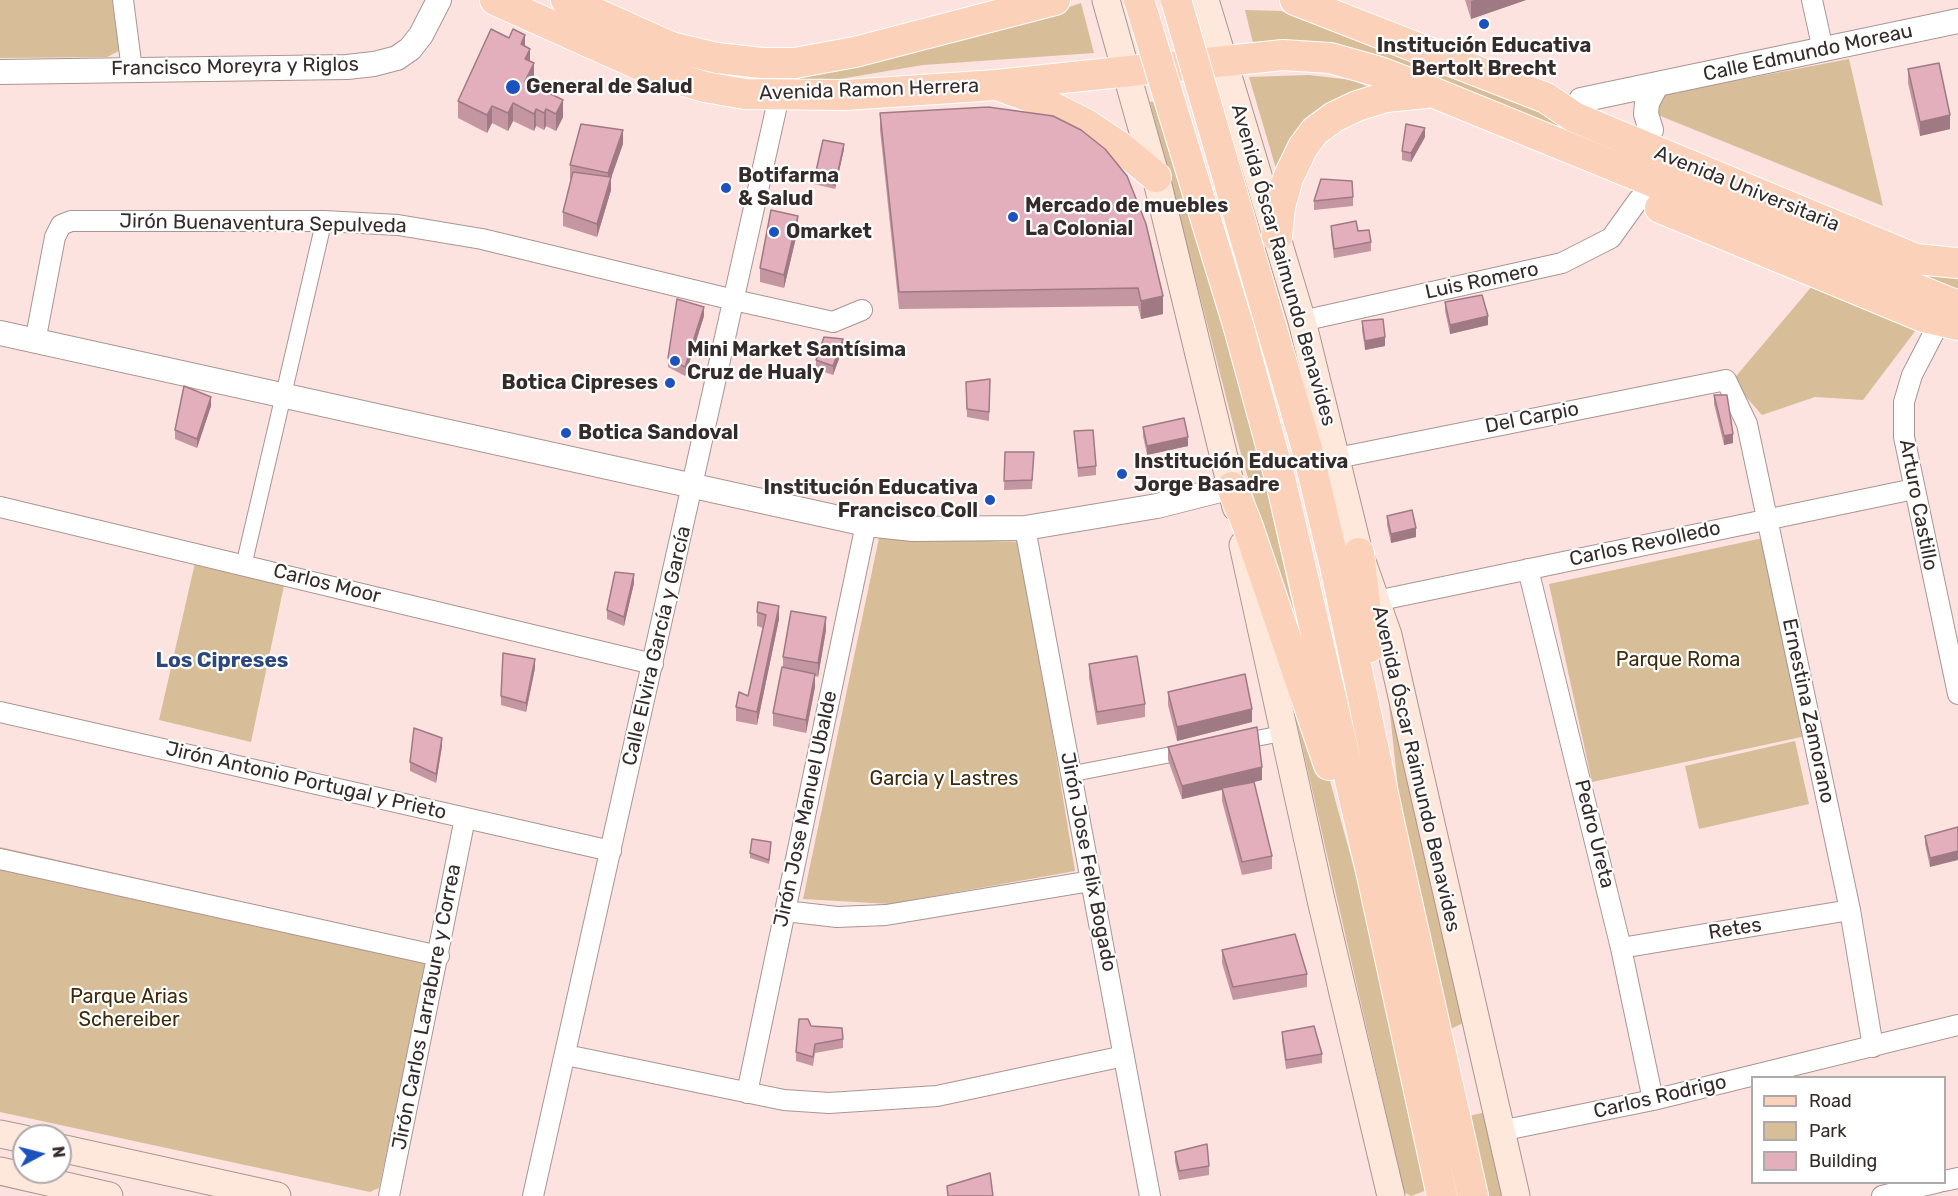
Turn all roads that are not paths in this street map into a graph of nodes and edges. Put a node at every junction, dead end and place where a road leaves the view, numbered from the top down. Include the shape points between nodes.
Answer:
1 (123, 0) edge
2 (439, 0) edge
3 (495, 0) edge
4 (566, 0) edge
5 (1106, 0) edge
6 (1139, 0) edge
7 (1176, 0) edge
8 (1205, 0) edge
9 (1812, 0) edge
10 (1301, 1) edge
11 (1026, 3) edge
12 (1958, 21) edge
13 (1823, 50) junction
14 (1224, 61) junction
15 (132, 69) junction
16 (1126, 71) junction
17 (0, 72) edge
18 (1657, 84) junction
19 (996, 85) junction
20 (1432, 92) junction
21 (779, 96) junction
22 (1546, 98) junction
23 (1581, 100) junction
24 (1651, 130) junction
25 (1560, 146) junction
26 (1253, 154) junction
27 (1157, 181) junction
28 (1639, 199) junction
29 (324, 221) junction
30 (1277, 236) junction
31 (1956, 263) edge
32 (734, 300) junction
33 (862, 310) dead end
34 (1952, 317) edge
35 (1302, 321) junction
36 (0, 333) edge
37 (35, 342) junction
38 (1726, 380) joint
39 (283, 396) junction
40 (1337, 458) junction
41 (1232, 487) junction
42 (692, 488) junction
43 (1914, 489) junction
44 (0, 507) edge
45 (1766, 518) junction
46 (866, 524) junction
47 (1025, 528) junction
48 (1359, 553) junction
49 (244, 564) junction
50 (1528, 569) junction
51 (1376, 601) junction
52 (653, 664) junction
53 (1958, 694) edge
54 (0, 712) edge
55 (1284, 733) junction
56 (1228, 744) edge
57 (1205, 748) edge
58 (1071, 774) junction
59 (465, 818) junction
60 (1390, 826) junction
61 (611, 851) junction
62 (0, 859) edge
63 (1371, 871) junction
64 (1091, 881) junction
65 (1850, 910) junction
66 (785, 911) junction
67 (1621, 948) junction
68 (439, 956) junction
69 (1958, 1025) edge
70 (1873, 1047) junction
71 (566, 1055) junction
72 (1124, 1056) junction
73 (1751, 1076) edge
74 (1753, 1076) edge
75 (747, 1094) junction
76 (1653, 1100) junction
77 (1500, 1131) junction
78 (72, 1151) edge
79 (0, 1171) edge
80 (1931, 1184) edge
81 (97, 1195) edge
82 (277, 1196) edge
83 (389, 1196) edge
84 (533, 1196) edge
85 (1150, 1196) edge
86 (1391, 1196) edge
87 (1442, 1196) edge
88 (1473, 1196) edge
89 (1516, 1196) edge
90 (1882, 1196) edge

1 - 15 street
2 - 15 street, Francisco Moreyra y Riglos via 410,49 386,61 347,67
3 - 21 main road, Avenida Ramon Herrera via 660,74 705,87
4 - 11 main road, Avenida Ramon Herrera via 671,47 762,63 795,63 855,52
5 - 16 main road
6 - 63 main road, bridge via 1239,328 1281,482
7 - 60 main road, Avenida Óscar Raimundo Benavides, bridge via 1306,448
8 - 14 main road, Avenida Óscar Raimundo Benavides
9 - 13 street
10 - 22 main road, Avenida Universitaria
12 - 13 street, Calle Edmundo Moreau
13 - 18 street, Calle Edmundo Moreau
14 - 16 main road, Avenida Ramon Herrera
14 - 20 main road, Avenida Universitaria via 1283,55 1330,58
14 - 26 main road, Avenida Óscar Raimundo Benavides
15 - 17 street, Francisco Moreyra y Riglos
16 - 19 main road, Avenida Ramon Herrera
16 - 27 main road
18 - 23 street, Calle Edmundo Moreau
18 - 24 street via 1647,103
19 - 21 main road, Avenida Ramon Herrera
19 - 27 main road via 1086,124 1119,146
20 - 25 main road, Avenida Universitaria
20 - 30 main road via 1364,103 1318,128 1303,147 1288,178
21 - 32 street, Calle Elvira García y García
22 - 23 main road, Avenida Universitaria
22 - 31 main road, Avenida Universitaria via 1574,117 1916,258
23 - 24 main road, Avenida Universitaria
24 - 31 main road, Avenida Universitaria via 1922,241
25 - 28 main road, Avenida Universitaria via 1598,182
25 - 34 main road, Avenida Universitaria
26 - 27 main road via 1230,135 1193,134 1170,151
26 - 30 main road, Avenida Óscar Raimundo Benavides
27 - 41 main road
28 - 34 main road, Avenida Universitaria via 1802,268
28 - 35 street, Luis Romero via 1611,238 1562,263
29 - 32 street, Jirón Buenaventura Sepulveda via 398,225 482,239
29 - 37 street, Jirón Buenaventura Sepulveda via 71,220 61,225 55,237
29 - 39 street
30 - 35 main road, Avenida Óscar Raimundo Benavides
32 - 33 street, Jirón Buenaventura Sepulveda via 833,321
32 - 42 street, Calle Elvira García y García
34 - 43 street, Arturo Castillo via 1912,375 1904,402 1904,437
35 - 40 main road, Avenida Óscar Raimundo Benavides
36 - 37 street
37 - 39 street
38 - 40 street, Del Carpio
38 - 45 street, Ernestina Zamorano via 1747,424
39 - 42 street
39 - 49 street
40 - 48 main road, Avenida Óscar Raimundo Benavides
41 - 47 street via 1157,506
41 - 55 main road
41 - 63 main road via 1335,781
42 - 46 street
42 - 52 street, Calle Elvira García y García
43 - 45 street, Carlos Revolledo
43 - 53 street, Arturo Castillo
44 - 49 street, Carlos Moor
45 - 50 street, Carlos Revolledo
45 - 65 street, Ernestina Zamorano
46 - 47 street via 913,529
46 - 66 street, Jirón Jose Manuel Ubalde
47 - 58 street, Jirón Jose Felix Bogado
48 - 51 main road, Avenida Óscar Raimundo Benavides
48 - 60 main road
49 - 52 street, Carlos Moor
50 - 51 street, Carlos Revolledo
50 - 67 street, Pedro Ureta
51 - 77 main road, Avenida Óscar Raimundo Benavides via 1388,636
52 - 61 street, Calle Elvira García y García
54 - 59 street, Jirón Antonio Portugal y Prieto
55 - 56 street
55 - 86 main road
57 - 58 street
58 - 64 street, Jirón Jose Felix Bogado
59 - 61 street, Jirón Antonio Portugal y Prieto
59 - 68 street, Jirón Carlos Larrabure y Correa
60 - 88 main road, Avenida Óscar Raimundo Benavides
61 - 71 street, Calle Elvira García y García
62 - 68 street
63 - 87 main road
64 - 66 street via 886,915 837,917
64 - 72 street, Jirón Jose Felix Bogado
65 - 67 street, Retes
65 - 70 street, Ernestina Zamorano
66 - 75 street, Jirón Jose Manuel Ubalde
67 - 76 street, Pedro Ureta
68 - 83 street, Jirón Carlos Larrabure y Correa
69 - 70 street, Carlos Rodrigo
70 - 74 street, Carlos Rodrigo
71 - 75 street
71 - 84 street, Calle Elvira García y García
72 - 75 street via 925,1097 829,1103
72 - 85 street, Jirón Jose Felix Bogado
73 - 76 street, Carlos Rodrigo
76 - 77 street, Carlos Rodrigo
77 - 89 main road, Avenida Óscar Raimundo Benavides
78 - 82 main road
79 - 81 main road
80 - 90 street

